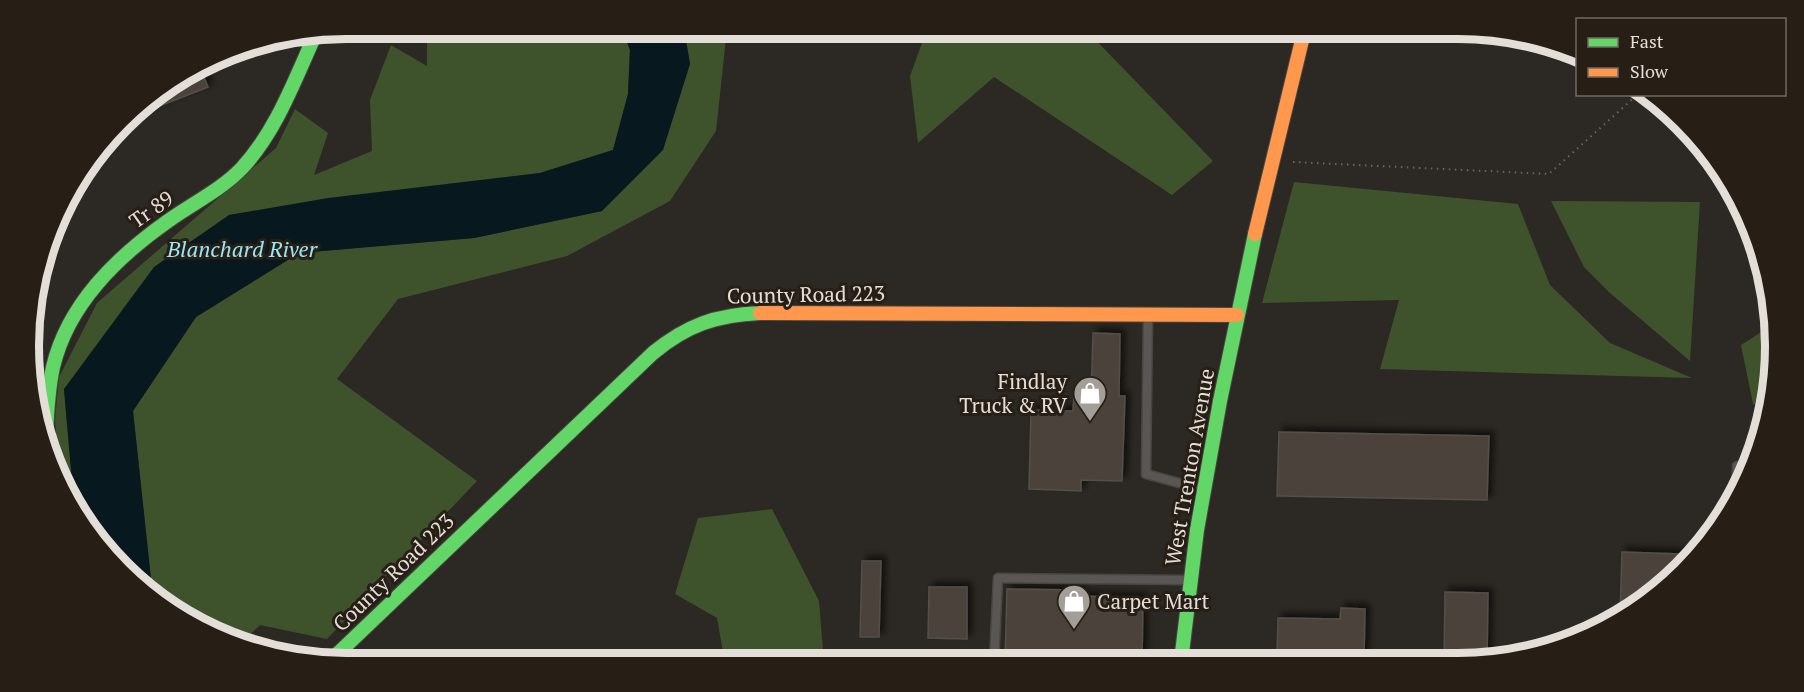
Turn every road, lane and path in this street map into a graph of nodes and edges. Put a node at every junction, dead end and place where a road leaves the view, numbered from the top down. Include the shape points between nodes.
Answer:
1 (1302, 39) edge
2 (312, 41) edge
3 (1636, 96) edge
4 (1272, 160) junction
5 (1148, 315) junction
6 (1237, 315) junction
7 (47, 416) edge
8 (1204, 489) junction
9 (1190, 580) junction
10 (339, 653) edge
11 (994, 653) edge
12 (1182, 653) edge

1 - 4 street, West Trenton Avenue
2 - 7 street, Tr 89 via 261,146 241,169 135,246 85,296 52,366
3 - 4 path via 1549,174
4 - 6 street, West Trenton Avenue
5 - 6 street, County Road 223
5 - 8 lane via 1146,474
5 - 10 street, County Road 223 via 772,312 722,316 693,325 652,352
6 - 8 street, West Trenton Avenue
8 - 9 street, West Trenton Avenue
9 - 11 lane via 998,578
9 - 12 street, West Trenton Avenue

